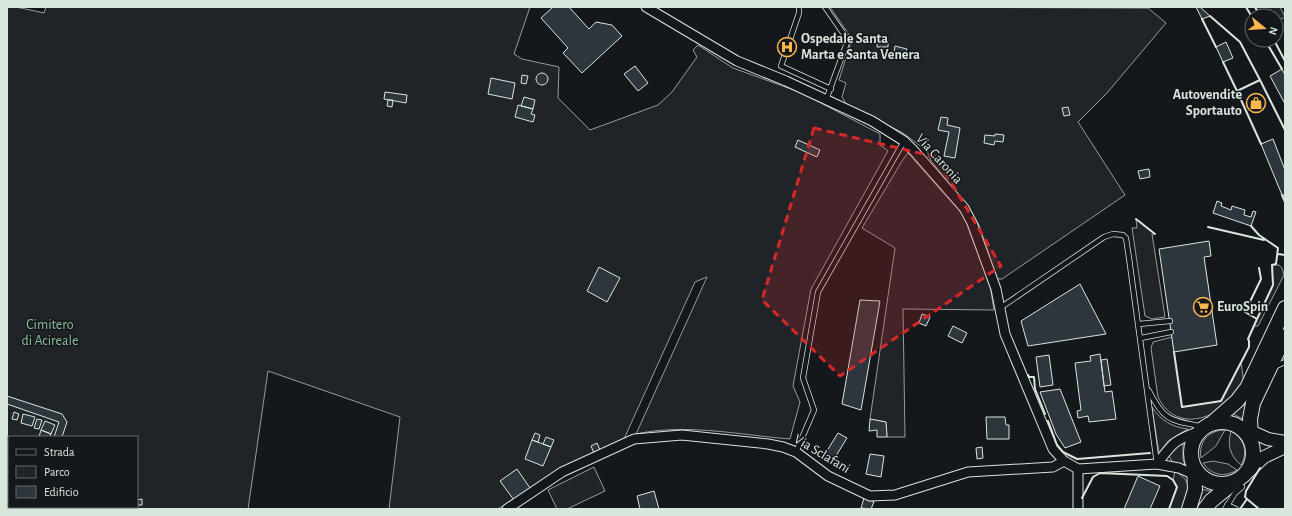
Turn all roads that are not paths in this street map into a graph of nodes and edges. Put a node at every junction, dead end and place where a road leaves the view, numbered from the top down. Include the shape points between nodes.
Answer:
1 (647, 7) edge
2 (799, 7) edge
3 (825, 7) edge
4 (830, 89) junction
5 (826, 100) junction
6 (904, 141) junction
7 (1000, 308) junction
8 (1285, 308) edge
9 (1170, 321) dead end
10 (1139, 324) junction
11 (1172, 332) dead end
12 (1285, 336) edge
13 (1141, 338) junction
14 (1285, 362) edge
15 (1269, 370) junction
16 (1148, 389) junction
17 (1205, 428) junction
18 (1247, 433) junction
19 (1285, 442) edge
20 (1285, 447) edge
21 (796, 452) junction
22 (1064, 461) junction
23 (1157, 464) junction
24 (1078, 469) junction
25 (1198, 474) junction
26 (1240, 482) junction
27 (1226, 507) edge
28 (507, 509) edge
29 (1078, 509) edge
30 (1189, 509) edge
31 (1205, 509) edge
32 (1236, 509) edge

1 - 5 street, Via Caronia via 737,61
2 - 4 lane via 781,66
3 - 4 lane via 848,40
4 - 5 lane
5 - 6 street, Via Caronia via 872,121
6 - 7 street, Via Caronia via 964,208 978,237
6 - 21 lane via 818,292 803,378 814,410
7 - 10 lane via 1104,238 1118,233 1126,238
7 - 22 street, Via Caronia via 1005,334 1053,449
8 - 17 main road via 1247,388 1237,401
9 - 10 lane
10 - 13 lane
11 - 13 lane
12 - 15 main road
13 - 16 lane
14 - 15 lane
15 - 18 main road via 1253,403
16 - 17 lane via 1156,406 1170,418
16 - 23 lane via 1148,406
17 - 18 main road via 1227,421
17 - 23 street via 1172,444
17 - 25 main road via 1191,448
18 - 19 street
18 - 26 main road via 1254,449 1253,459
20 - 26 street via 1264,457
21 - 22 street, Via Sclafani via 828,476 870,496 895,495 968,472 1053,467
21 - 28 street, Via Sclafani via 753,442 682,435 634,438 562,472
22 - 24 street
23 - 24 street
23 - 25 street
24 - 29 street
25 - 26 main road via 1224,485
25 - 30 main road
26 - 27 lane
26 - 31 main road via 1211,501
27 - 32 lane

